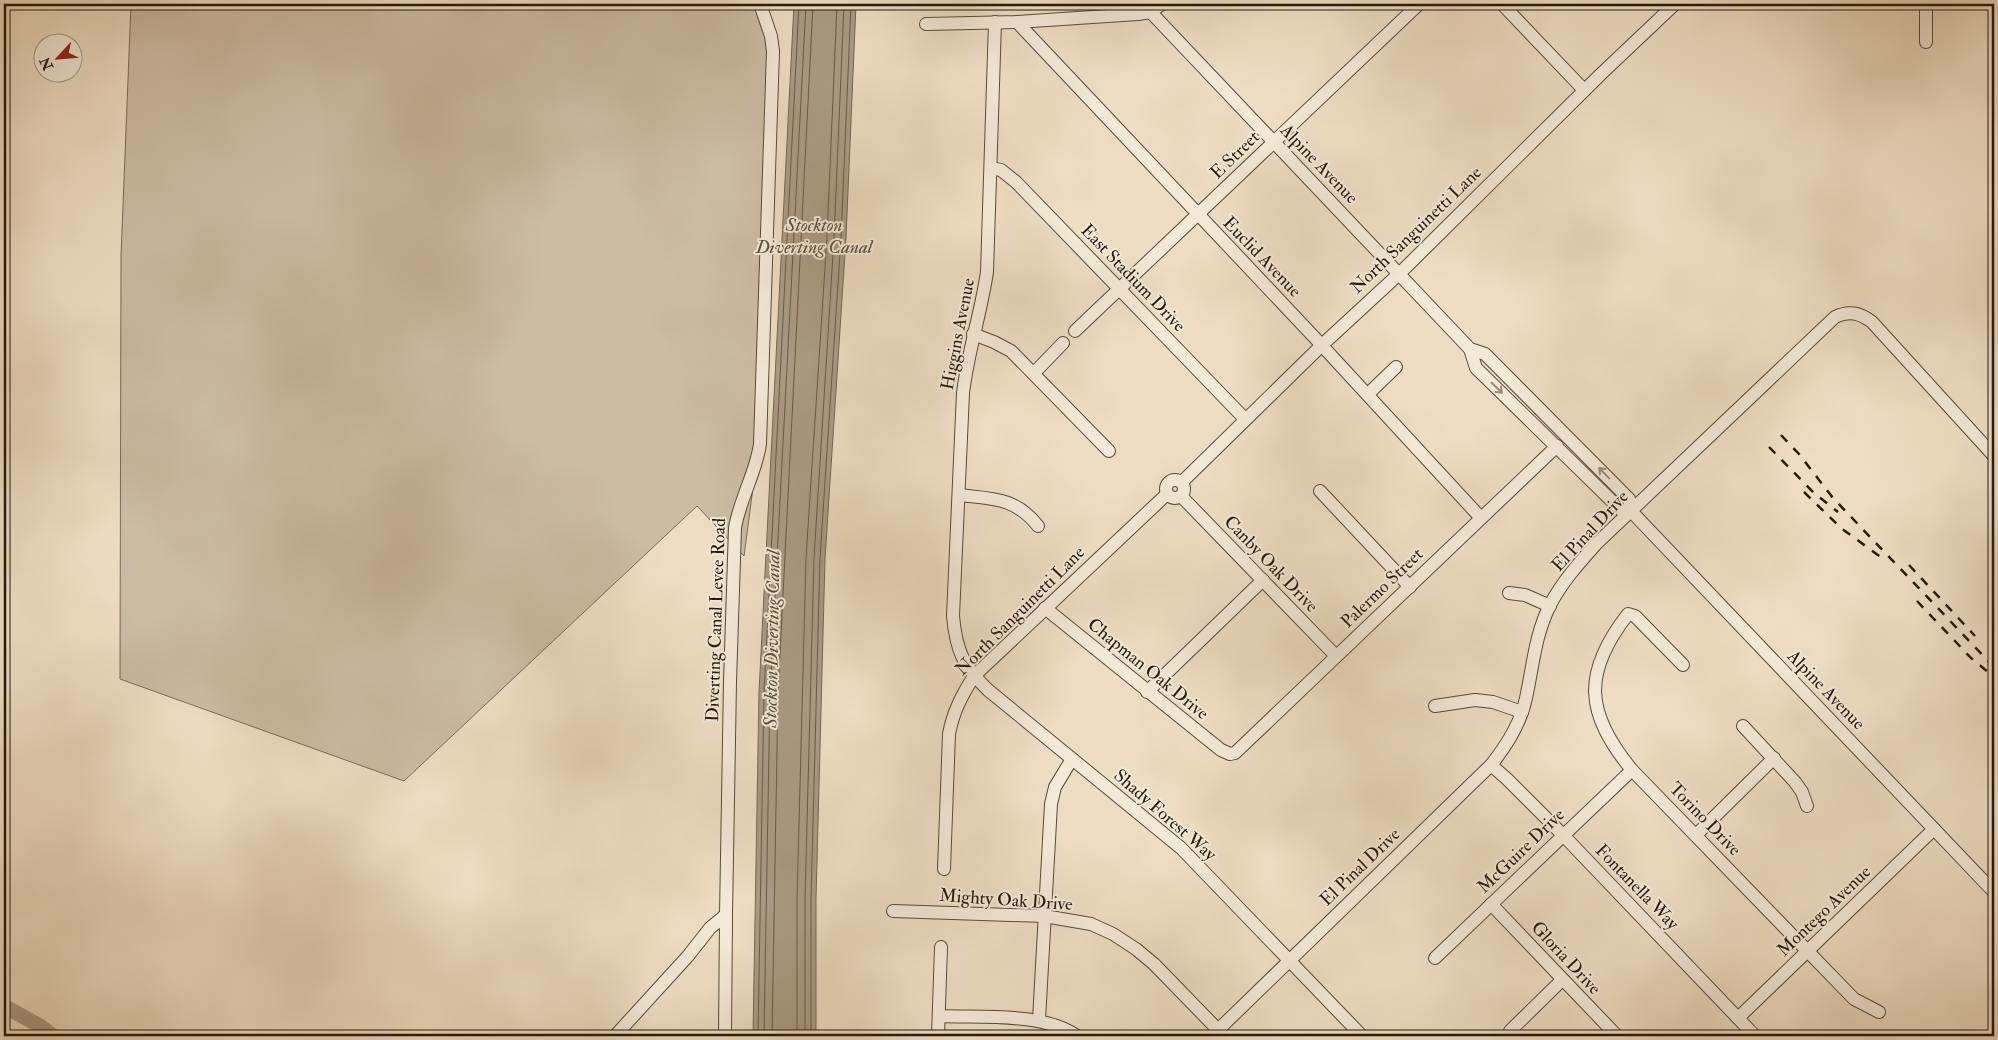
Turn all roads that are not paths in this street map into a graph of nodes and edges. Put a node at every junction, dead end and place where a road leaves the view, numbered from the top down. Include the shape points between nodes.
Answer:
1 (760, 4) edge
2 (1162, 4) edge
3 (1419, 4) edge
4 (1502, 4) edge
5 (1676, 4) edge
6 (1926, 4) edge
7 (1146, 8) edge
8 (996, 22) junction
9 (1017, 22) junction
10 (926, 24) dead end
11 (1926, 42) dead end
12 (1584, 90) junction
13 (1273, 142) junction
14 (991, 168) junction
15 (1198, 215) junction
16 (1400, 273) junction
17 (1120, 290) junction
18 (1075, 331) dead end
19 (973, 334) junction
20 (1064, 343) dead end
21 (1322, 345) junction
22 (1470, 348) junction
23 (1396, 367) dead end
24 (1034, 373) junction
25 (1368, 394) junction
26 (1245, 419) junction
27 (1557, 446) junction
28 (1109, 451) dead end
29 (1994, 456) edge
30 (1182, 482) junction
31 (1320, 491) dead end
32 (1168, 494) junction
33 (959, 495) junction
34 (1181, 496) junction
35 (1632, 511) junction
36 (1482, 518) junction
37 (1038, 526) dead end
38 (1263, 580) junction
39 (1410, 587) junction
40 (1509, 593) dead end
41 (1550, 606) junction
42 (1044, 608) junction
43 (1336, 656) junction
44 (1682, 665) dead end
45 (974, 676) junction
46 (1147, 692) junction
47 (1436, 706) dead end
48 (1522, 712) junction
49 (1743, 726) dead end
50 (1230, 754) joint
51 (1774, 758) junction
52 (1072, 759) junction
53 (1491, 765) junction
54 (1632, 770) junction
55 (1807, 806) dead end
56 (1934, 828) junction
57 (1563, 835) junction
58 (1696, 835) junction
59 (944, 869) dead end
60 (1994, 892) edge
61 (1491, 904) junction
62 (893, 911) dead end
63 (725, 915) junction
64 (1044, 916) junction
65 (941, 947) dead end
66 (1808, 950) junction
67 (1435, 958) dead end
68 (1289, 960) junction
69 (1562, 980) junction
70 (1879, 1012) dead end
71 (939, 1016) junction
72 (1738, 1018) junction
73 (1039, 1020) junction
74 (1510, 1031) dead end
75 (1221, 1033) edge
76 (615, 1036) edge
77 (725, 1036) edge
78 (938, 1036) edge
79 (1077, 1036) edge
80 (1362, 1036) edge
81 (1617, 1036) edge
82 (1755, 1036) edge

1 - 63 street, Diverting Canal Levee Road via 773,51 760,444 735,528
2 - 7 street
3 - 13 street, E Street
4 - 12 street
5 - 12 street, North Sanguinetti Lane
6 - 11 street
7 - 9 street via 1138,14
7 - 13 street, Alpine Avenue
8 - 9 street
8 - 10 street
8 - 14 street, Higgins Avenue
9 - 15 street, Euclid Avenue
12 - 16 street, North Sanguinetti Lane
13 - 15 street, E Street
13 - 16 street, Alpine Avenue
14 - 17 street, East Stadium Drive via 1001,170 1016,182
14 - 19 street, Higgins Avenue via 987,272
15 - 17 street, E Street
15 - 21 street, Euclid Avenue
16 - 21 street, North Sanguinetti Lane
16 - 22 street, Alpine Avenue
17 - 18 street, E Street
17 - 26 street, East Stadium Drive
19 - 24 street via 1011,351
19 - 33 street, Higgins Avenue via 963,392
20 - 24 street
21 - 25 street, Euclid Avenue
21 - 26 street, North Sanguinetti Lane
22 -> 27 street, Alpine Avenue via 1476,368
35 -> 22 street, Alpine Avenue via 1629,499 1574,442 1485,354
23 - 25 street
24 - 28 street
25 - 36 street, Euclid Avenue
26 - 30 street, North Sanguinetti Lane
27 - 35 street, Alpine Avenue via 1621,510
27 - 36 street, Palermo Street
29 - 35 street, El Pinal Drive via 1872,322 1847,312 1824,327
30 - 32 street via 1173,479 1168,483
30 - 34 street
31 - 39 street
32 - 34 street via 1176,498
32 - 42 street, North Sanguinetti Lane
33 - 37 street via 1006,501 1029,514
33 - 45 street, Higgins Avenue via 953,616 957,647
34 - 38 street, Canby Oak Drive
35 - 41 street, El Pinal Drive via 1578,564
35 - 56 street, Alpine Avenue
36 - 39 street, Palermo Street
38 - 43 street, Canby Oak Drive
38 - 46 street
39 - 43 street, Palermo Street
40 - 41 street via 1525,595
41 - 48 street, El Pinal Drive via 1534,649
42 - 45 street, North Sanguinetti Lane
42 - 46 street, Chapman Oak Drive
43 - 50 street, Palermo Street via 1240,749
44 - 54 street, Torino Drive via 1634,616 1628,614 1604,651 1596,677 1597,709 1610,742
45 - 52 street, Shady Forest Way
45 - 59 street, North Sanguinetti Lane via 956,707 949,734
46 - 50 street, Chapman Oak Drive
47 - 48 street via 1475,700 1493,702
48 - 53 street, El Pinal Drive via 1512,736
49 - 51 street
51 - 55 street via 1802,792
51 - 58 street
52 - 64 street via 1055,787 1050,804
52 - 68 street, Shady Forest Way via 1181,848
53 - 57 street, Fontanella Way
53 - 68 street, El Pinal Drive
54 - 57 street, McGuire Drive
54 - 58 street, Torino Drive
56 - 60 street, Alpine Avenue
56 - 66 street, Montego Avenue
57 - 61 street, McGuire Drive
57 - 72 street, Fontanella Way
58 - 66 street, Torino Drive
61 - 67 street, McGuire Drive
61 - 69 street, Gloria Drive
62 - 64 street, Mighty Oak Drive
63 - 76 street
63 - 77 street
64 - 73 street
64 - 75 street, Mighty Oak Drive via 1091,924 1113,934 1154,964
65 - 71 street
66 - 70 street, Torino Drive via 1854,999
66 - 72 street, Montego Avenue
68 - 75 street, El Pinal Drive
68 - 80 street, Shady Forest Way
69 - 74 street
69 - 81 street, Gloria Drive
71 - 73 street
71 - 78 street
72 - 82 street, Fontanella Way
73 - 79 street

